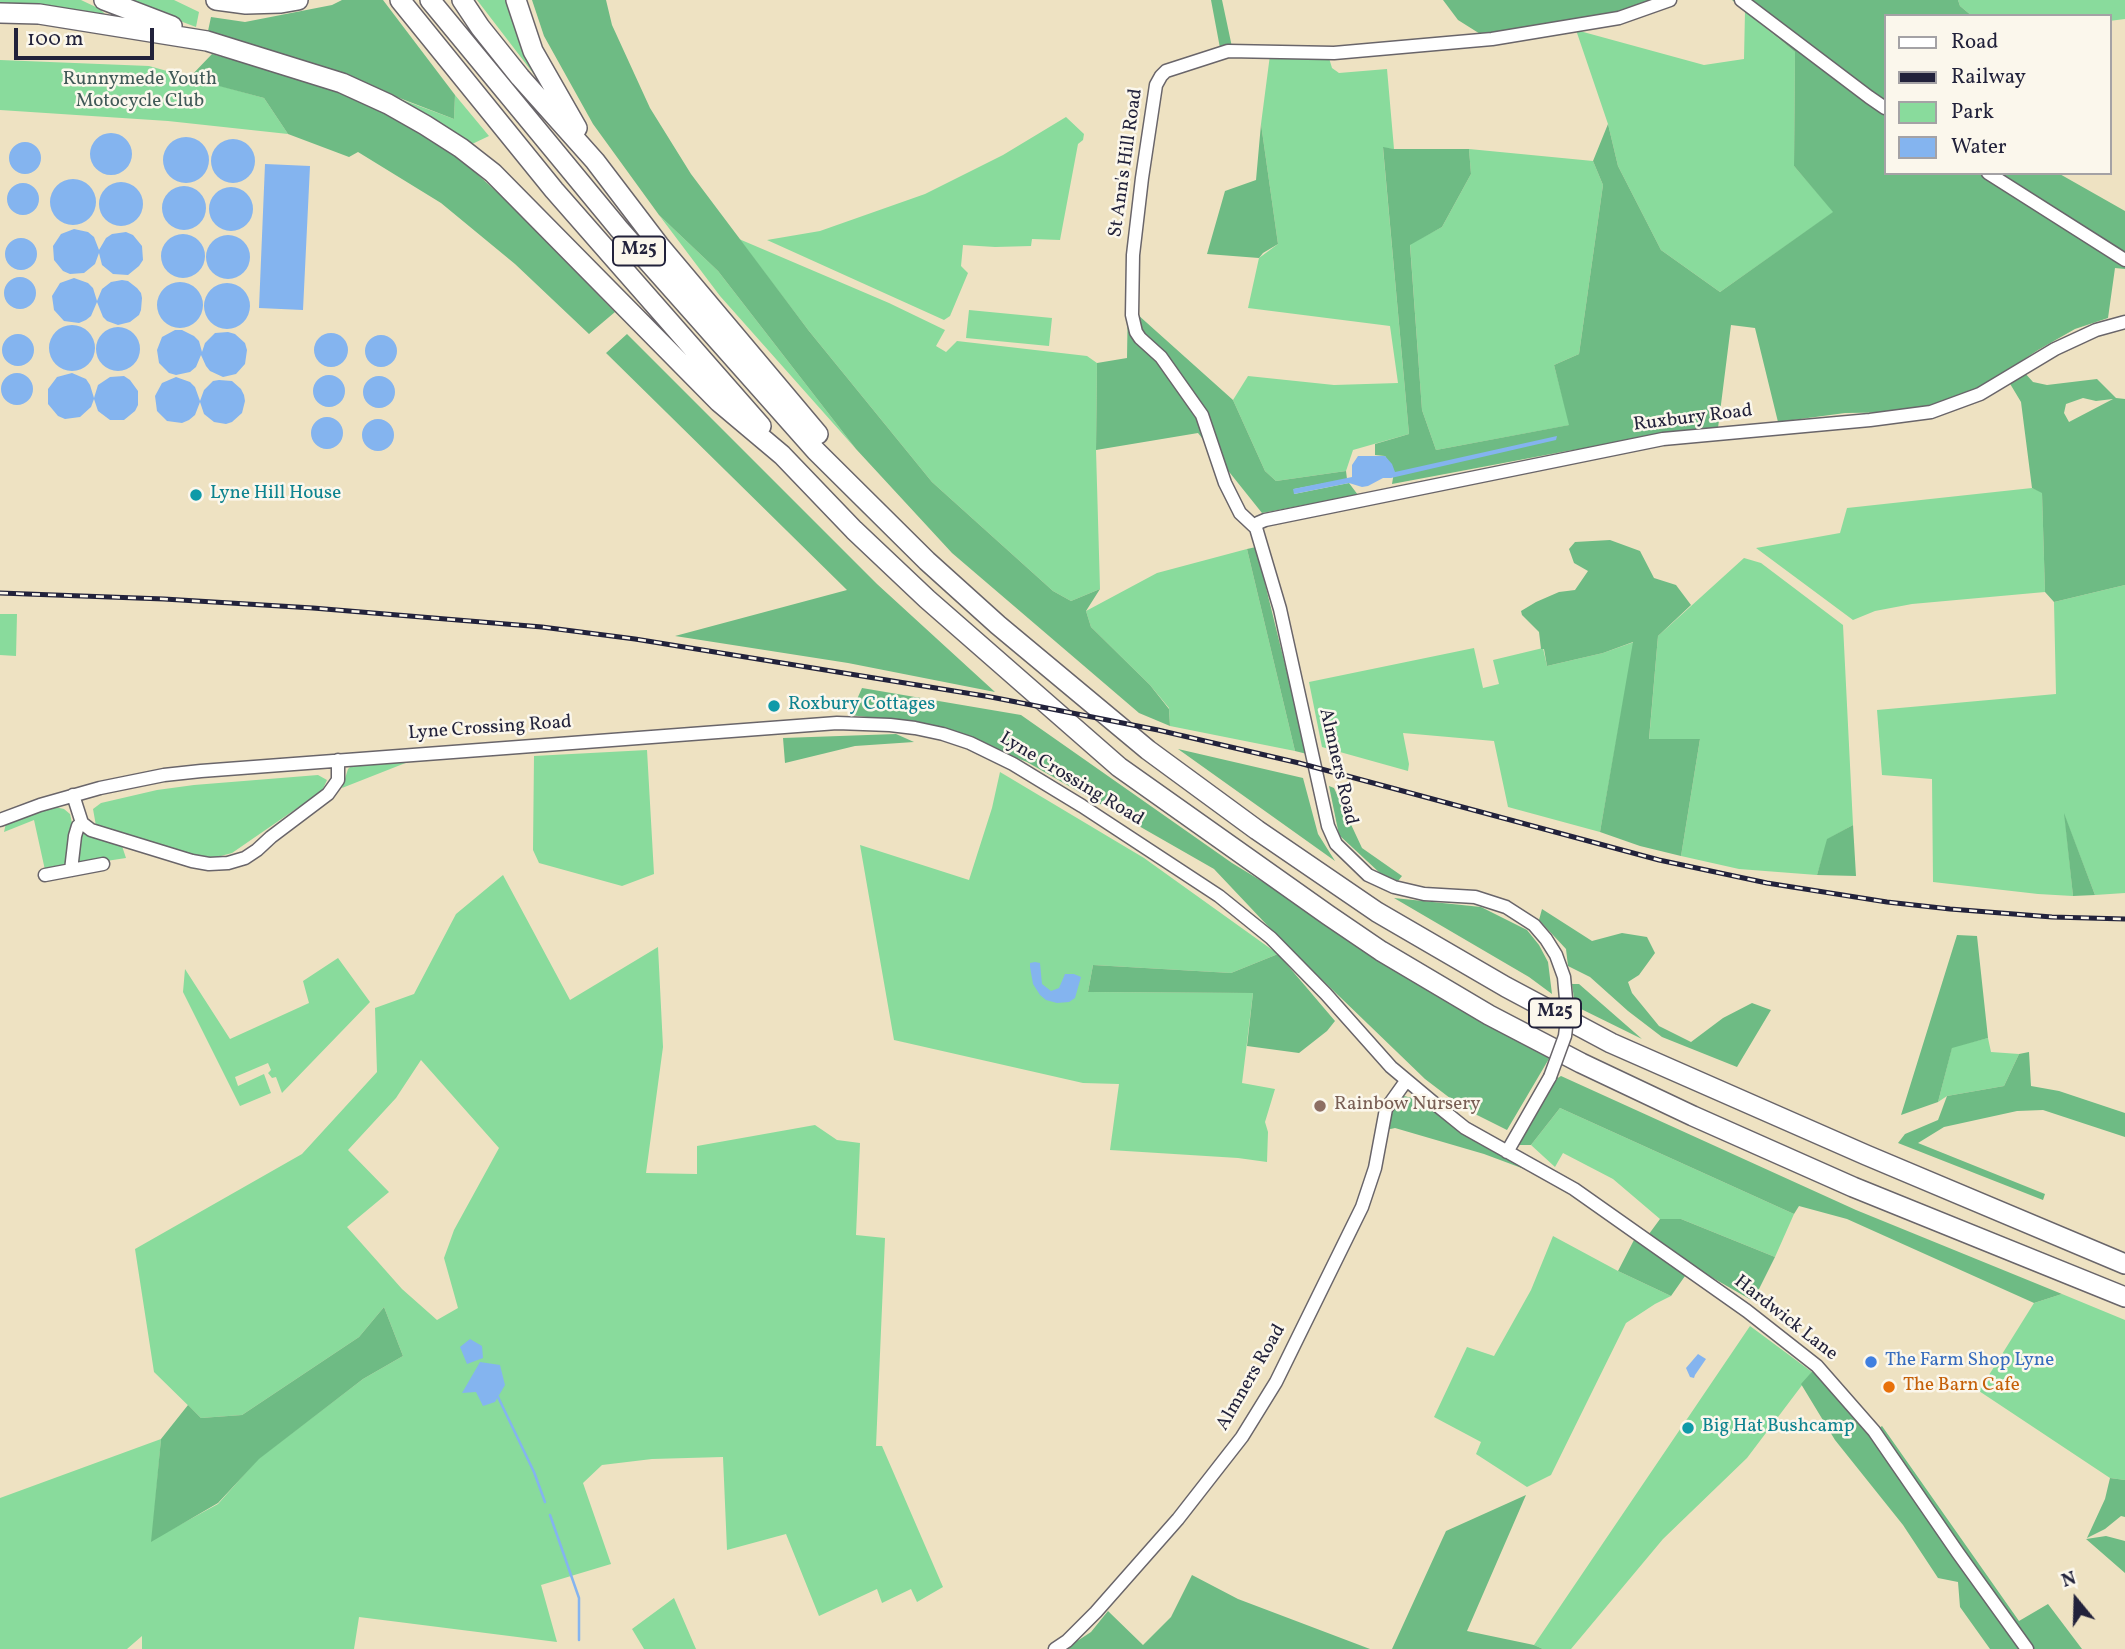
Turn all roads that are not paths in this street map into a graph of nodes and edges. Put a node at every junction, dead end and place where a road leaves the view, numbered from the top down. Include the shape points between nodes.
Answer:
1 (104, 0) edge
2 (216, 0) edge
3 (298, 0) edge
4 (400, 0) edge
5 (430, 0) edge
6 (462, 0) edge
7 (516, 0) edge
8 (1670, 0) edge
9 (1741, 0) edge
10 (0, 13) edge
11 (207, 41) junction
12 (1884, 107) edge
13 (595, 161) junction
14 (1992, 175) edge
15 (2125, 260) edge
16 (2125, 322) edge
17 (782, 455) junction
18 (859, 492) junction
19 (1256, 528) junction
20 (338, 760) junction
21 (72, 795) junction
22 (0, 820) edge
23 (82, 823) junction
24 (103, 864) dead end
25 (71, 870) junction
26 (45, 875) dead end
27 (1406, 1081) junction
28 (1507, 1152) junction
29 (2125, 1264) edge
30 (2125, 1297) edge
31 (1055, 1649) edge
32 (2027, 1649) edge

1 - 11 highway
2 - 3 highway via 246,4
4 - 17 highway, M25 via 554,190 759,422
5 - 18 highway, M25 via 619,229 816,451
6 - 13 highway via 520,77
7 - 13 highway via 533,51
8 - 19 street, St Ann's Hill Road via 1619,18 1457,43 1334,52 1228,51 1161,76 1142,178 1132,315 1140,338 1161,357 1202,415 1225,483 1240,513
9 - 12 street
10 - 11 highway via 39,14
11 - 17 highway via 342,83 416,119 461,148 527,206 719,402
13 - 18 highway via 824,442
14 - 15 street
16 - 19 street, Ruxbury Road via 2065,344 1980,394 1931,412 1663,439 1265,520
17 - 30 highway, M25 via 927,599 1119,767 1381,951 1489,1015 1681,1110 1853,1187
18 - 29 highway, M25 via 998,625 1148,750 1377,912 1611,1043
19 - 28 street, Almners Road, bridge via 1336,844 1368,875 1394,887 1475,897 1506,907 1534,925 1556,955 1568,1011 1564,1036 1550,1077
20 - 21 street, Lyne Crossing Road via 164,775
20 - 23 street via 339,776 328,793 257,850 228,863 192,861 96,832
20 - 27 street, Lyne Crossing Road via 837,723 890,724 943,734 1013,764 1219,896 1286,952
21 - 22 street, Lyne Crossing Road
21 - 23 street
23 - 25 street via 75,836
24 - 25 street
25 - 26 street
27 - 28 street, Lyne Crossing Road via 1465,1128
27 - 31 street, Almners Road via 1386,1109 1362,1207 1256,1415 1178,1519 1096,1612
28 - 32 street, Hardwick Lane via 1574,1189 1747,1311 1828,1377 1874,1431

